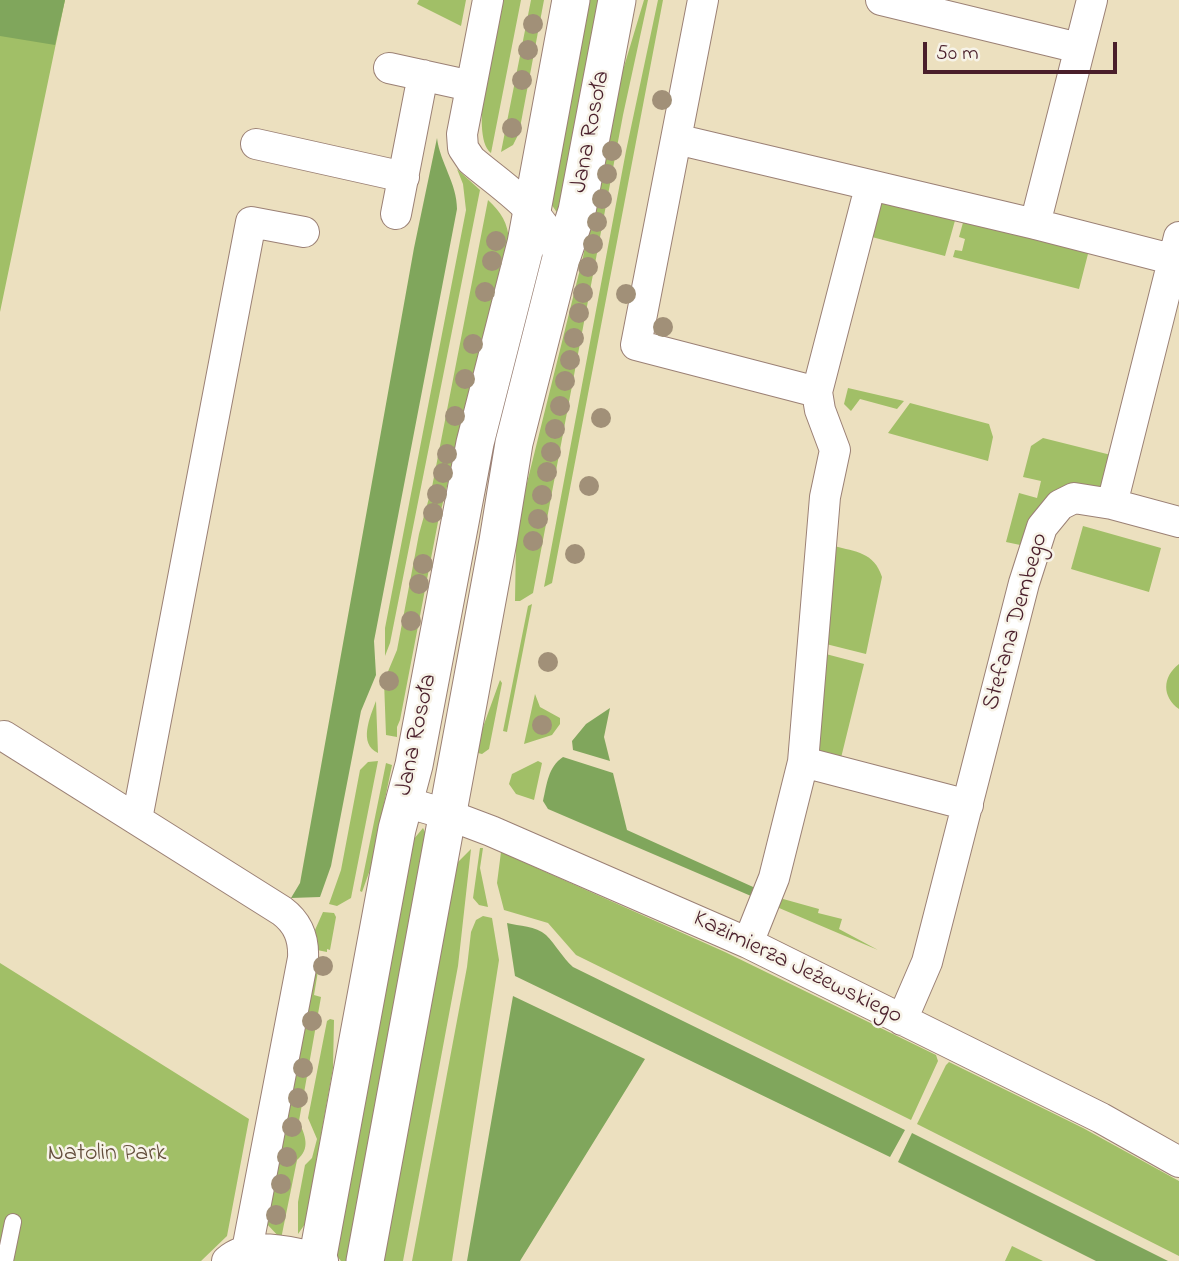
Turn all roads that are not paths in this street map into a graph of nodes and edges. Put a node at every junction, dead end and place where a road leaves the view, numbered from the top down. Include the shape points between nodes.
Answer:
1 (488, 0) edge
2 (571, 0) edge
3 (617, 0) edge
4 (703, 0) edge
5 (881, 0) edge
6 (1092, 0) edge
7 (1079, 48) junction
8 (389, 68) dead end
9 (423, 75) junction
10 (471, 86) junction
11 (676, 139) junction
12 (256, 144) dead end
13 (404, 177) junction
14 (870, 187) junction
15 (531, 212) junction
16 (397, 214) dead end
17 (1035, 224) junction
18 (304, 232) dead end
19 (1177, 253) edge
20 (560, 262) junction
21 (817, 392) junction
22 (1112, 504) junction
23 (1179, 522) edge
24 (4, 736) dead end
25 (803, 762) junction
26 (404, 802) junction
27 (968, 805) junction
28 (446, 814) junction
29 (137, 820) junction
30 (748, 943) junction
31 (902, 1020) junction
32 (1179, 1162) edge
33 (13, 1222) dead end
34 (237, 1255) edge
35 (319, 1260) edge
36 (5, 1261) edge
37 (365, 1261) edge

1 - 10 street
2 - 15 street, Jana Rosoła
3 - 20 street, Jana Rosoła via 577,212
4 - 11 street
5 - 7 street
6 - 7 street
7 - 17 street
8 - 9 street
9 - 10 street
9 - 13 street
10 - 15 street via 462,137 464,152
11 - 14 street
11 - 21 street via 636,345
12 - 13 street
13 - 16 street
14 - 17 street
14 - 21 street
15 - 20 street via 549,231
15 - 26 street, Jana Rosoła via 475,443
17 - 19 street
18 - 29 street via 251,222
19 - 22 street
20 - 28 street, Jana Rosoła via 512,452
21 - 25 street via 835,450 825,496
22 - 23 street
22 - 27 street, Stefana Dembego via 1073,498 1060,505 1042,527
24 - 29 street
25 - 27 street
25 - 30 street via 774,878
26 - 28 street, Kazimierza Jeżewskiego
26 - 35 street, Jana Rosoła
27 - 31 street, Stefana Dembego via 927,962
28 - 30 street, Kazimierza Jeżewskiego
28 - 37 street, Jana Rosoła
29 - 34 street via 282,911 297,925 302,938 303,958
30 - 31 street, Kazimierza Jeżewskiego
31 - 32 street, Kazimierza Jeżewskiego via 1101,1118
33 - 36 lane
34 - 35 street via 262,1250

